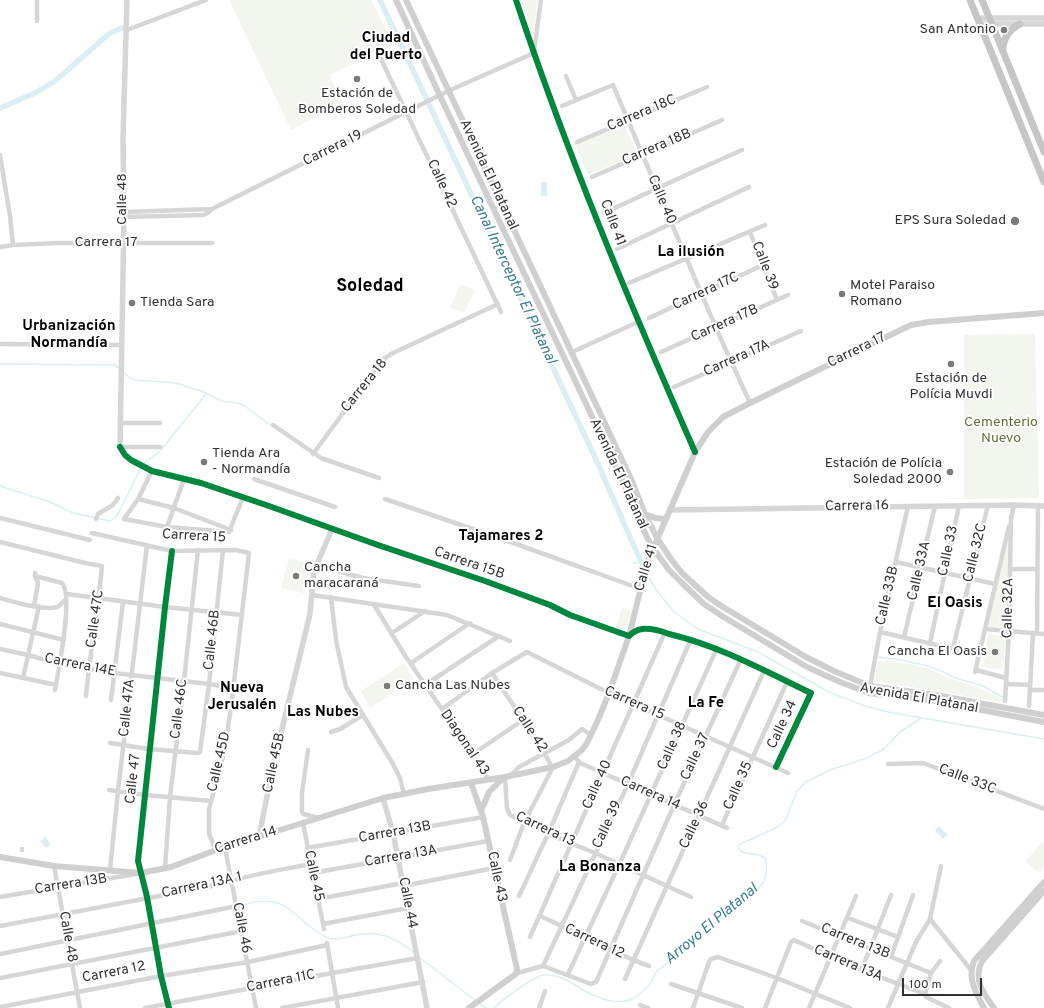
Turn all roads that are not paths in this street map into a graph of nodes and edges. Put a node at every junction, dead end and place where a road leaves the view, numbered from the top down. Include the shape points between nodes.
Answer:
1 (37, 0) edge
2 (127, 0) edge
3 (206, 0) edge
4 (396, 0) edge
5 (406, 0) edge
6 (516, 0) edge
7 (541, 0) edge
8 (970, 0) edge
9 (982, 0) edge
10 (1044, 18) edge
11 (38, 21) dead end
12 (978, 21) junction
13 (991, 21) junction
14 (1020, 24) junction
15 (1044, 24) edge
16 (127, 29) junction
17 (1003, 50) junction
18 (534, 53) junction
19 (380, 57) dead end
20 (566, 76) dead end
21 (707, 87) dead end
22 (448, 91) junction
23 (438, 97) junction
24 (576, 100) junction
25 (562, 106) dead end
26 (407, 112) junction
27 (627, 120) junction
28 (722, 120) dead end
29 (577, 142) dead end
30 (742, 150) dead end
31 (1044, 152) edge
32 (642, 154) junction
33 (0, 155) edge
34 (592, 177) dead end
35 (1044, 182) edge
36 (749, 188) dead end
37 (657, 189) junction
38 (604, 213) dead end
39 (124, 214) junction
40 (671, 223) junction
41 (765, 226) dead end
42 (750, 232) junction
43 (124, 243) junction
44 (212, 243) dead end
45 (13, 245) junction
46 (0, 247) edge
47 (617, 249) dead end
48 (687, 258) junction
49 (763, 265) junction
50 (629, 283) dead end
51 (701, 294) junction
52 (788, 295) dead end
53 (777, 300) junction
54 (498, 304) junction
55 (501, 312) dead end
56 (1044, 314) edge
57 (649, 318) dead end
58 (638, 322) junction
59 (716, 328) junction
60 (801, 331) dead end
61 (0, 344) edge
62 (122, 345) junction
63 (572, 352) junction
64 (661, 352) dead end
65 (730, 361) junction
66 (674, 387) dead end
67 (750, 403) junction
68 (120, 423) junction
69 (160, 423) dead end
70 (273, 426) dead end
71 (120, 447) junction
72 (160, 447) dead end
73 (695, 452) junction
74 (313, 454) junction
75 (152, 471) junction
76 (379, 478) dead end
77 (184, 479) junction
78 (254, 479) dead end
79 (243, 497) junction
80 (118, 498) dead end
81 (138, 499) junction
82 (385, 499) dead end
83 (988, 505) junction
84 (1014, 505) junction
85 (1041, 505) edge
86 (908, 506) junction
87 (935, 506) junction
88 (959, 506) junction
89 (334, 507) dead end
90 (174, 508) junction
91 (670, 510) junction
92 (645, 514) junction
93 (1011, 516) junction
94 (0, 518) edge
95 (96, 519) dead end
96 (666, 519) junction
97 (168, 527) junction
98 (332, 529) junction
99 (230, 531) junction
100 (92, 533) dead end
101 (656, 538) junction
102 (90, 540) dead end
103 (0, 542) edge
104 (147, 545) junction
105 (652, 547) junction
106 (198, 550) junction
107 (223, 550) junction
108 (172, 551) junction
109 (249, 553) joint
110 (896, 562) junction
111 (316, 565) junction
112 (920, 568) junction
113 (1010, 569) junction
114 (1037, 569) junction
115 (945, 573) junction
116 (970, 578) junction
117 (995, 584) junction
118 (419, 586) dead end
119 (641, 589) junction
120 (312, 595) junction
121 (67, 596) junction
122 (331, 597) junction
123 (0, 598) edge
124 (99, 598) junction
125 (123, 602) junction
126 (140, 603) junction
127 (374, 604) junction
128 (34, 606) junction
129 (39, 606) junction
130 (165, 607) junction
131 (192, 609) junction
132 (425, 611) junction
133 (216, 612) junction
134 (242, 615) junction
135 (470, 623) junction
136 (0, 624) edge
137 (985, 630) junction
138 (1009, 631) junction
139 (34, 632) junction
140 (665, 632) junction
141 (880, 632) junction
142 (392, 633) junction
143 (1035, 633) junction
144 (1044, 634) edge
145 (499, 636) junction
146 (629, 636) junction
147 (904, 637) junction
148 (691, 639) junction
149 (64, 640) junction
150 (510, 641) dead end
151 (930, 643) junction
152 (717, 648) junction
153 (953, 648) junction
154 (0, 649) edge
155 (980, 654) junction
156 (28, 655) junction
157 (741, 659) junction
158 (410, 663) junction
159 (60, 664) junction
160 (88, 669) junction
161 (764, 671) junction
162 (0, 673) edge
163 (114, 673) junction
164 (492, 673) junction
165 (132, 675) junction
166 (157, 677) junction
167 (23, 678) junction
168 (1006, 678) junction
169 (184, 681) junction
170 (787, 682) junction
171 (209, 684) junction
172 (1006, 684) junction
173 (425, 685) junction
174 (870, 686) junction
175 (1030, 687) junction
176 (233, 688) junction
177 (1044, 690) edge
178 (609, 693) junction
179 (86, 696) dead end
180 (111, 700) dead end
181 (1005, 700) dead end
182 (634, 704) junction
183 (1029, 706) dead end
184 (442, 709) junction
185 (363, 715) junction
186 (658, 715) junction
187 (1044, 715) edge
188 (523, 720) junction
189 (1044, 722) edge
190 (682, 726) junction
191 (330, 732) dead end
192 (591, 735) junction
193 (705, 736) junction
194 (110, 743) dead end
195 (124, 745) junction
196 (729, 747) junction
197 (149, 749) junction
198 (308, 750) dead end
199 (175, 751) junction
200 (473, 754) junction
201 (544, 754) junction
202 (752, 757) junction
203 (577, 759) junction
204 (888, 764) dead end
205 (552, 767) junction
206 (776, 768) junction
207 (603, 773) junction
208 (788, 773) dead end
209 (507, 777) junction
210 (489, 780) junction
211 (471, 783) junction
212 (628, 784) junction
213 (109, 790) dead end
214 (118, 791) junction
215 (404, 794) junction
216 (651, 794) junction
217 (145, 795) junction
218 (170, 797) junction
219 (383, 798) junction
220 (211, 801) junction
221 (674, 805) junction
222 (1044, 809) edge
223 (482, 814) junction
224 (700, 816) junction
225 (320, 818) junction
226 (524, 823) junction
227 (303, 824) junction
228 (722, 825) junction
229 (728, 828) dead end
230 (393, 833) junction
231 (548, 834) junction
232 (259, 837) junction
233 (488, 841) junction
234 (572, 844) junction
235 (225, 848) junction
236 (307, 848) junction
237 (216, 850) junction
238 (594, 853) junction
239 (0, 857) edge
240 (398, 858) junction
241 (510, 860) dead end
242 (310, 864) junction
243 (619, 865) junction
244 (54, 866) junction
245 (941, 866) dead end
246 (164, 868) junction
247 (494, 868) junction
248 (110, 870) junction
249 (141, 873) junction
250 (312, 873) junction
251 (643, 876) junction
252 (232, 882) junction
253 (1044, 882) edge
254 (403, 885) junction
255 (666, 886) junction
256 (58, 887) junction
257 (1044, 891) edge
258 (891, 895) dead end
259 (913, 895) dead end
260 (519, 896) dead end
261 (856, 896) dead end
262 (0, 897) edge
263 (148, 897) junction
264 (691, 897) dead end
265 (318, 899) junction
266 (237, 906) junction
267 (408, 908) junction
268 (63, 914) junction
269 (540, 916) junction
270 (848, 918) junction
271 (930, 919) junction
272 (802, 921) dead end
273 (152, 924) junction
274 (0, 926) edge
275 (562, 926) junction
276 (877, 930) junction
277 (242, 931) junction
278 (839, 936) junction
279 (530, 937) dead end
280 (898, 937) junction
281 (585, 938) junction
282 (68, 940) junction
283 (157, 947) junction
284 (870, 948) junction
285 (610, 949) junction
286 (0, 954) edge
287 (830, 957) junction
288 (891, 957) junction
289 (418, 958) junction
290 (633, 960) junction
291 (940, 961) dead end
292 (248, 962) junction
293 (72, 963) junction
294 (907, 963) junction
295 (543, 966) junction
296 (649, 966) dead end
297 (862, 969) junction
298 (971, 970) junction
299 (332, 972) junction
300 (516, 973) junction
301 (931, 973) junction
302 (568, 974) junction
303 (161, 976) junction
304 (0, 978) edge
305 (777, 978) junction
306 (625, 979) dead end
307 (423, 982) junction
308 (670, 984) dead end
309 (898, 984) junction
310 (253, 988) junction
311 (545, 991) dead end
312 (76, 992) junction
313 (698, 993) junction
314 (815, 993) junction
315 (925, 994) junction
316 (336, 998) junction
317 (640, 1005) dead end
318 (168, 1006) edge
319 (472, 1006) edge
320 (0, 1007) edge
321 (994, 1007) edge
322 (80, 1008) edge
323 (145, 1008) edge
324 (256, 1008) edge
325 (282, 1008) edge
326 (338, 1008) edge
327 (427, 1008) edge
328 (539, 1008) edge
329 (648, 1008) edge
330 (692, 1008) edge
331 (742, 1008) edge
332 (765, 1008) edge
333 (809, 1008) edge
334 (850, 1008) edge
335 (888, 1008) edge
336 (948, 1008) edge
337 (984, 1008) edge

1 - 11 street
2 - 16 street, Calle 48
3 - 16 street
4 - 23 main road, Avenida El Platanal
5 - 22 main road, Avenida El Platanal
6 - 18 street, Calle 41
7 - 18 street
8 - 12 highway
9 - 13 highway
10 - 13 street
12 - 13 street
12 - 35 highway
13 - 14 street
13 - 17 highway
14 - 15 street
14 - 17 highway via 1008,34
16 - 39 street, Calle 48 via 123,138
17 - 31 highway
18 - 22 street, Carrera 19
18 - 58 street, Calle 41
19 - 26 street, Calle 42
20 - 24 street
21 - 27 street, Carrera 18C
22 - 23 street, Carrera 19
22 - 63 main road, Avenida El Platanal
23 - 26 street, Carrera 19
23 - 105 main road, Avenida El Platanal
24 - 25 street
24 - 27 street, Calle 40 via 613,85
26 - 39 street, Carrera 19 via 207,211
26 - 54 street, Calle 42
27 - 29 street, Carrera 18C
27 - 32 street, Calle 40
28 - 32 street, Carrera 18B
30 - 37 street
32 - 34 street, Carrera 18B
32 - 37 street, Calle 40
33 - 45 street
36 - 40 street
37 - 38 street
37 - 40 street, Calle 40
39 - 43 street, Calle 48
40 - 47 street
40 - 48 street, Calle 40
41 - 42 street
42 - 48 street
42 - 49 street, Calle 39
43 - 44 street, Carrera 17
43 - 45 street, Carrera 17
43 - 62 street, Calle 48
45 - 46 street, Carrera 17
48 - 50 street
48 - 51 street, Calle 40
49 - 51 street, Carrera 17C
49 - 53 street, Calle 39
51 - 57 street, Carrera 17C
51 - 59 street, Calle 40
52 - 53 street, Carrera 17B
53 - 59 street, Carrera 17B
54 - 55 street, Calle 42
54 - 74 street, Carrera 18 via 382,360
56 - 67 main road, Carrera 17 via 911,325
58 - 63 street
58 - 73 street, Calle 41
59 - 64 street, Carrera 17B
59 - 65 street, Calle 40
60 - 65 street, Carrera 17A
61 - 62 street
62 - 68 street, Calle 48
63 - 92 main road, Avenida El Platanal
65 - 66 street, Carrera 17A
65 - 67 street, Calle 40
67 - 73 main road, Carrera 17 via 723,417 708,432
68 - 69 street
68 - 71 street, Calle 48
70 - 74 street
71 - 72 street
71 - 75 street, Carrera 15B via 125,455
73 - 91 main road, Calle 41
74 - 76 street
75 - 77 street, Carrera 15B
75 - 81 street
77 - 79 street, Carrera 15B
77 - 90 street
78 - 89 street
79 - 98 street, Carrera 15B
79 - 99 street
80 - 95 street via 113,505 98,514
81 - 90 street
81 - 97 street via 124,519
82 - 119 street
83 - 84 street, Carrera 16
83 - 88 street, Carrera 16
83 - 116 street, Calle 32C
84 - 85 street, Carrera 16
84 - 93 street
85 - 114 street
86 - 87 street, Carrera 16
86 - 91 street, Carrera 16
86 - 110 street, Calle 33B
87 - 88 street, Carrera 16
87 - 112 street, Calle 33A
88 - 115 street, Calle 33
90 - 97 street
90 - 99 street
91 - 96 main road, Calle 41
92 - 96 main road
92 - 101 main road, Avenida El Platanal
93 - 113 street, Calle 32A
93 - 117 street
94 - 102 street
96 - 101 main road, Calle 41
97 - 99 street
98 - 111 street, Calle 45B
98 - 146 street, Carrera 15B via 550,605 570,615
100 - 104 street, Carrera 15
101 - 105 main road, Calle 41
101 - 174 main road, Avenida El Platanal via 682,573 708,597 806,657
103 - 124 street, Calle 47C via 102,566
104 - 108 street, Carrera 15
104 - 126 street, Calle 47A
105 - 119 main road, Calle 41
105 - 189 main road, Avenida El Platanal via 677,578 704,604 807,667 840,682 869,693 935,701
106 - 107 street, Carrera 15
106 - 108 street, Carrera 15
106 - 131 street, Calle 46C
107 - 109 street, Carrera 15
107 - 133 street, Calle 46B
108 - 130 street, Calle 47
109 - 134 street, Calle 45D
110 - 112 street
110 - 141 street, Calle 33B
111 - 118 street via 363,578
111 - 120 street, Calle 45B
112 - 115 street
112 - 147 street, Calle 33A
113 - 114 street
113 - 138 street, Calle 32A
114 - 143 street
115 - 116 street
115 - 151 street, Calle 33
116 - 117 street
116 - 153 street, Calle 32C
117 - 137 street
119 - 146 main road, Calle 41
120 - 122 street
120 - 232 street, Calle 45B via 310,614 273,766
121 - 124 street
121 - 128 street via 63,584 35,575 38,584
121 - 129 street via 57,606
121 - 149 street
122 - 127 street
122 - 185 street via 336,640 346,687
123 - 128 street
124 - 125 street
124 - 160 street, Calle 47C
125 - 126 street
125 - 163 street
126 - 130 street
126 - 165 street, Calle 47A
127 - 132 street
127 - 142 street, Diagonal 43
128 - 129 street
129 - 139 street
130 - 131 street
130 - 166 street, Calle 47
131 - 133 street
131 - 169 street, Calle 46C
132 - 135 street via 448,615
132 - 142 street
133 - 134 street
133 - 171 street, Calle 46B
134 - 176 street, Calle 45D
135 - 145 street
135 - 158 street
136 - 139 street
137 - 138 street
137 - 155 street
138 - 143 street
138 - 168 street, Calle 32A
139 - 149 street
139 - 156 street
140 - 146 street via 643,629 636,630
140 - 148 street
140 - 182 street, Calle 40
141 - 147 street
141 - 174 street, Calle 33B
142 - 158 street, Diagonal 43
143 - 144 street
143 - 175 street
145 - 150 street
145 - 173 street
146 - 178 main road, Calle 41
147 - 151 street
148 - 152 street
148 - 186 street, Calle 39
149 - 159 street
151 - 153 street
152 - 157 street
152 - 190 street, Calle 38
153 - 155 street
154 - 156 street, Carrera 14E
155 - 168 street via 976,671
156 - 159 street, Carrera 14E
156 - 167 street
157 - 161 street
157 - 193 street, Calle 37
158 - 173 street, Diagonal 43
159 - 160 street, Carrera 14E
159 - 167 street via 56,688
160 - 163 street, Carrera 14E
160 - 179 street, Calle 47C
161 - 170 street
161 - 196 street, Calle 36
162 - 167 street
163 - 165 street, Carrera 14E
163 - 180 street
164 - 178 street, Carrera 15 via 526,652
164 - 184 street
164 - 188 street, Calle 42
165 - 166 street, Carrera 14E
165 - 195 street, Calle 47A
166 - 169 street, Carrera 14E
166 - 197 street, Calle 47
168 - 172 street, Calle 32A
169 - 171 street, Carrera 14E
169 - 199 street, Calle 46C
170 - 202 street, Calle 35
170 - 206 street, Calle 34 via 811,693
171 - 176 street, Carrera 14E
171 - 199 street, Calle 46B via 199,752
172 - 175 street
172 - 181 street, Calle 32A
173 - 184 street, Diagonal 43
174 - 187 main road, Avenida El Platanal
175 - 177 street
175 - 183 street
176 - 220 street, Calle 45D via 224,753
178 - 182 street, Carrera 15
178 - 192 main road, Calle 41
182 - 186 street, Carrera 15
182 - 207 street, Calle 40
184 - 200 street, Diagonal 43
185 - 191 street
185 - 215 street via 393,764
186 - 190 street, Carrera 15
186 - 212 street, Calle 39
188 - 200 street
188 - 201 street, Calle 42
190 - 193 street, Carrera 15
190 - 216 street, Calle 38
192 - 201 street via 582,729 569,740
192 - 203 main road, Calle 41
193 - 196 street, Carrera 15
193 - 221 street, Calle 37
194 - 195 street
195 - 197 street
195 - 214 street, Calle 47A
196 - 202 street, Carrera 15
196 - 224 street, Calle 36
197 - 199 street
197 - 217 street, Calle 47
198 - 225 street via 302,812
199 - 218 street, Calle 46C
200 - 210 street, Diagonal 43
201 - 205 street, Calle 42
201 - 209 street via 519,767
202 - 206 street, Carrera 15
202 - 228 street, Calle 35
203 - 205 main road, Carrera 14
203 - 207 street, Carrera 14
203 - 231 street, Calle 41
204 - 222 street, Calle 33C via 922,763
205 - 209 main road, Carrera 14
205 - 226 street, Calle 42
206 - 208 street, Carrera 15
207 - 212 street, Carrera 14
207 - 234 street, Calle 40
209 - 210 main road, Carrera 14
209 - 223 main road via 489,792
209 - 226 street, Carrera 13 via 508,812
210 - 211 main road, Carrera 14
211 - 215 main road, Carrera 14
211 - 223 main road, Calle 43
212 - 216 street, Carrera 14
212 - 238 street, Calle 39
213 - 214 street
214 - 217 street
214 - 248 street, Calle 47A
215 - 219 main road, Carrera 14
216 - 221 street, Carrera 14
216 - 243 street, Calle 38
217 - 218 street
217 - 249 street, Calle 47 via 138,861
218 - 220 street
218 - 246 street, Calle 46C
219 - 225 main road, Carrera 14
219 - 230 street, Calle 44
220 - 237 street, Calle 45D via 209,834
221 - 224 street, Carrera 14
221 - 251 street, Calle 37
223 - 230 street, Carrera 13B
223 - 233 main road, Calle 43
224 - 228 street, Carrera 14
224 - 255 street, Calle 36
225 - 227 main road, Carrera 14
226 - 231 street, Carrera 13
226 - 241 street, Calle 42
227 - 232 main road, Carrera 14
227 - 236 street, Calle 45
228 - 229 street, Carrera 14
230 - 236 street, Carrera 13B
230 - 240 street, Calle 44
231 - 234 street, Carrera 13
231 - 260 street, Calle 41
232 - 235 main road, Carrera 14
233 - 240 street, Carrera 13A
233 - 247 main road, Calle 43
234 - 238 street, Carrera 13
234 - 269 street, Calle 40
235 - 237 main road, Carrera 14
235 - 252 street, Calle 46
236 - 242 street, Calle 45
237 - 246 main road, Carrera 14
238 - 243 street, Carrera 13
238 - 275 street, Calle 39
239 - 244 main road, Carrera 14
240 - 250 street, Carrera 13A
240 - 254 street, Calle 44
242 - 250 street, Calle 45
242 - 252 street, Carrera 13A 1 via 249,876
243 - 251 street, Carrera 13
243 - 281 street, Calle 38
244 - 248 main road, Carrera 14
244 - 256 street, Calle 48
245 - 271 street
246 - 249 main road, Carrera 14
247 - 254 street
247 - 300 main road, Calle 43 via 517,968
248 - 249 main road, Carrera 14
249 - 256 street, Carrera 13B
249 - 263 street, Calle 47
250 - 265 street, Calle 45
251 - 255 street, Carrera 13
251 - 285 street, Calle 37
252 - 263 street, Carrera 13A 1
252 - 266 street, Calle 46
253 - 298 main road via 974,961
254 - 265 street
254 - 267 street, Calle 44
255 - 264 street, Carrera 13
255 - 290 street, Calle 36
256 - 262 street, Carrera 13B
256 - 268 street, Calle 48
257 - 321 main road via 979,966 979,985
258 - 276 street
259 - 280 street
261 - 270 street
263 - 268 street, Carrera 13A 1
263 - 273 street, Calle 47
265 - 267 street, Calle 45 via 324,927
266 - 273 street
266 - 277 street, Calle 46
267 - 289 street, Calle 44
268 - 274 street, Carrera 13A 1
268 - 282 street, Calle 48
269 - 275 street, Carrera 12
269 - 279 street, Calle 40
270 - 276 street
270 - 278 street
271 - 294 street
271 - 298 street
272 - 278 street, Carrera 13B
273 - 282 street
273 - 283 street, Calle 47
275 - 281 street, Carrera 12
275 - 295 street, Calle 39
276 - 280 street
276 - 284 street
277 - 283 street
277 - 292 street, Calle 46
278 - 284 street, Carrera 13B
278 - 287 street
280 - 288 street
281 - 285 street, Carrera 12
281 - 302 street, Calle 38
282 - 286 street
282 - 293 street, Calle 48
283 - 293 street
283 - 303 street, Calle 47
284 - 288 street, Carrera 13B
284 - 297 street
285 - 290 street, Carrera 12
285 - 302 street, Calle 37 via 596,982 591,984
287 - 297 street, Carrera 13A
287 - 305 street, Carrera 13A via 794,940
287 - 314 street
288 - 294 street, Carrera 13B
289 - 299 street, Carrera 11C
289 - 307 street, Calle 44
290 - 296 street, Carrera 12
290 - 306 street, Calle 36
291 - 301 street
292 - 299 street, Carrera 12 via 327,944
292 - 303 street, Carrera 12
292 - 310 street, Calle 46
293 - 304 street
293 - 312 street, Calle 48
294 - 301 street, Carrera 13B
294 - 309 street
295 - 300 street
295 - 302 street
297 - 309 street, Carrera 13A
298 - 337 main road via 973,986
299 - 310 street, Carrera 11C
299 - 316 street
300 - 319 main road
301 - 315 street
303 - 312 street, Carrera 12
303 - 318 street, Calle 47
305 - 313 street via 718,957 711,959
305 - 314 street
305 - 332 street
307 - 316 street
307 - 327 street, Calle 44
308 - 313 street
309 - 315 street, Carrera 13A
309 - 335 street
310 - 318 street, Carrera 11C
310 - 324 street, Calle 46
311 - 328 street
312 - 320 street, Carrera 12
312 - 322 street, Calle 48
313 - 330 street
313 - 331 street
314 - 333 street
314 - 334 street
315 - 336 street, Carrera 13A via 926,997
316 - 325 street
316 - 326 street
317 - 329 street
318 - 323 street, Carrera 11C

